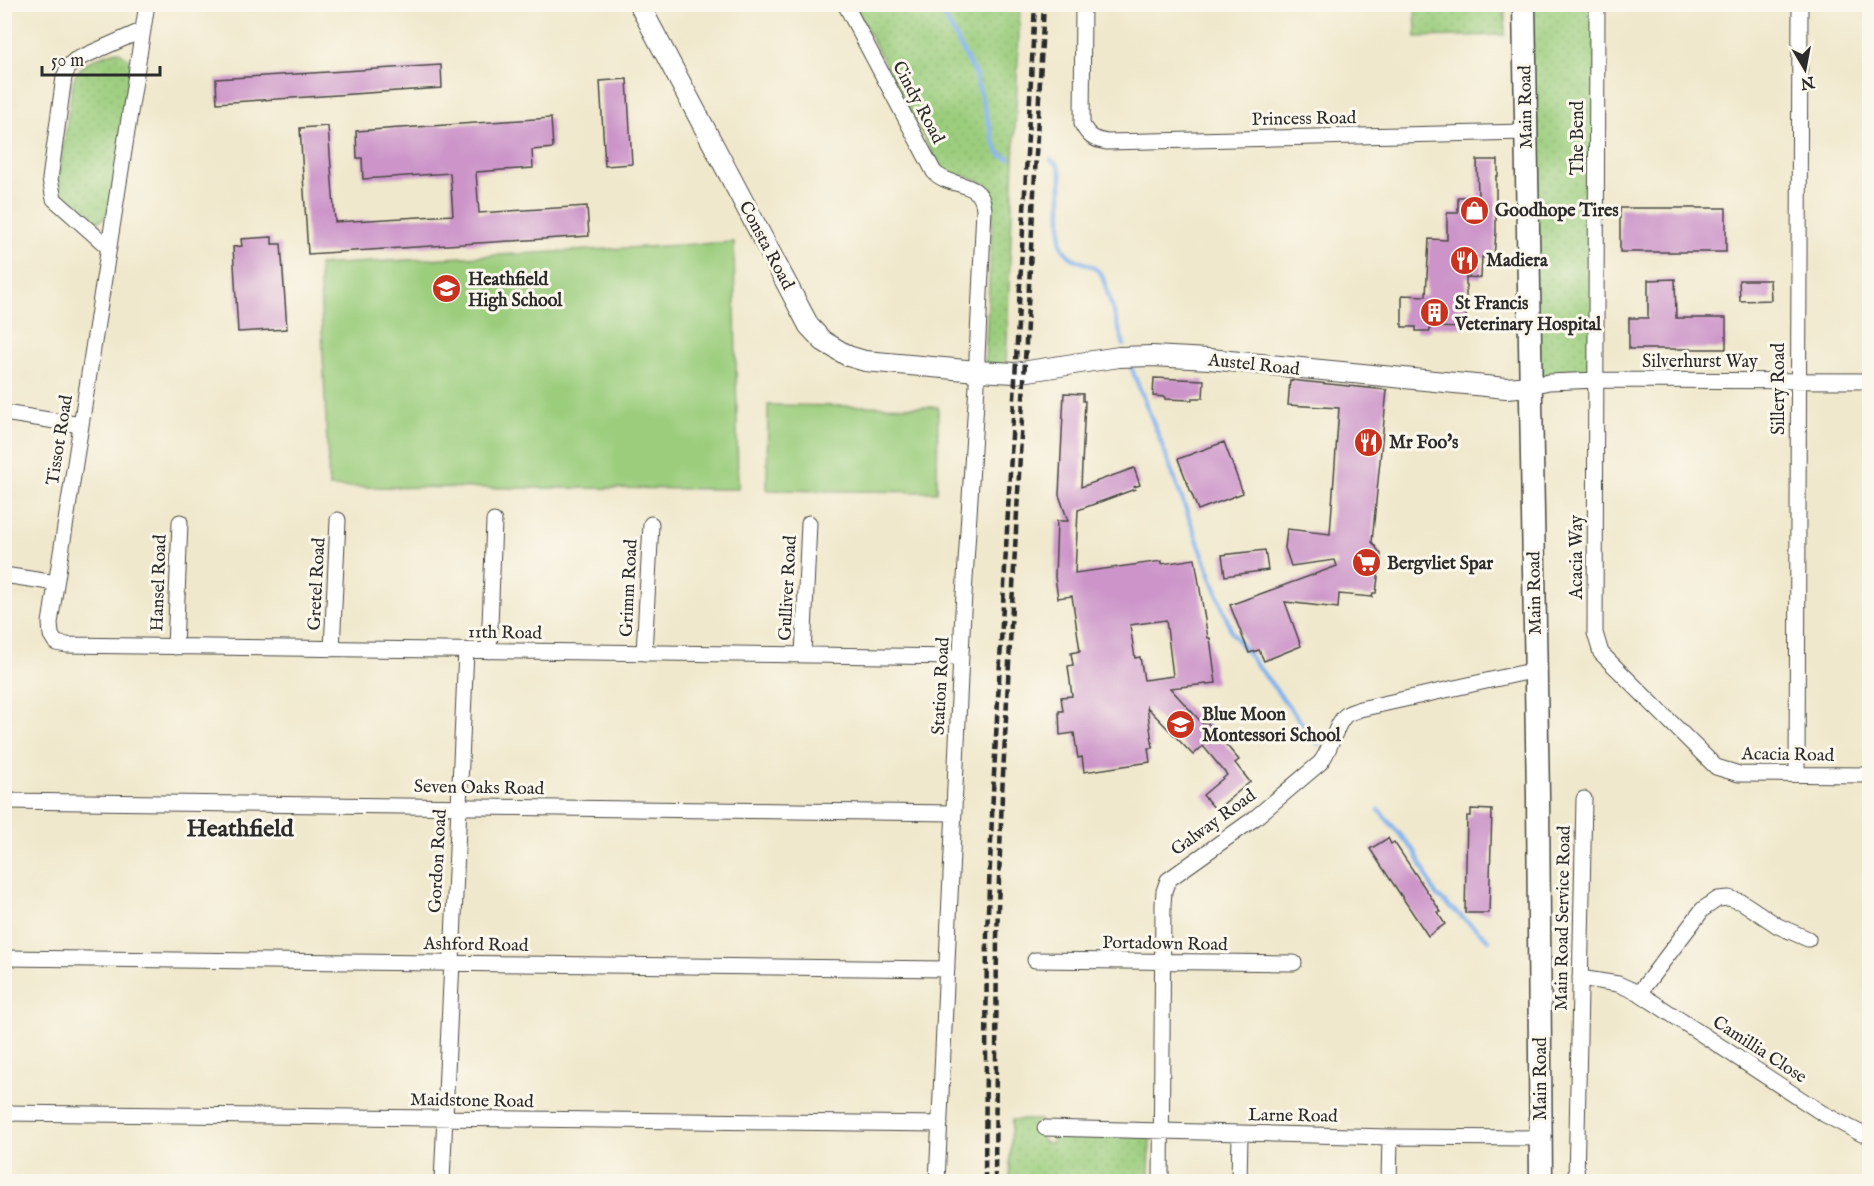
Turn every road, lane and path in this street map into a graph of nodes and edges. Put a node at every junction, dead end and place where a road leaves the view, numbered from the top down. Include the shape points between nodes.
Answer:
1 (147, 4) edge
2 (639, 4) edge
3 (845, 4) edge
4 (1083, 4) edge
5 (1524, 4) edge
6 (1597, 4) edge
7 (1800, 4) edge
8 (143, 30) junction
9 (1526, 132) junction
10 (980, 194) joint
11 (109, 248) junction
12 (977, 372) junction
13 (1597, 380) junction
14 (1798, 380) junction
15 (1869, 381) edge
16 (1531, 386) junction
17 (4, 413) edge
18 (81, 425) junction
19 (338, 520) dead end
20 (494, 521) dead end
21 (180, 522) dead end
22 (809, 523) dead end
23 (651, 524) dead end
24 (4, 575) edge
25 (56, 583) junction
26 (52, 638) joint
27 (175, 647) junction
28 (332, 649) junction
29 (466, 651) junction
30 (489, 651) junction
31 (644, 653) junction
32 (803, 655) junction
33 (961, 657) junction
34 (1536, 670) junction
35 (1658, 711) joint
36 (1797, 774) junction
37 (1869, 775) edge
38 (1584, 799) dead end
39 (4, 801) edge
40 (459, 807) junction
41 (954, 813) junction
42 (1809, 939) dead end
43 (4, 958) edge
44 (1035, 960) dead end
45 (1163, 962) junction
46 (452, 963) junction
47 (1294, 963) dead end
48 (947, 969) junction
49 (1580, 978) junction
50 (1639, 993) junction
51 (4, 1113) edge
52 (445, 1119) junction
53 (940, 1124) junction
54 (1045, 1128) dead end
55 (1162, 1131) junction
56 (1239, 1134) junction
57 (1862, 1134) dead end
58 (1390, 1137) junction
59 (1541, 1138) junction
60 (442, 1182) edge
61 (937, 1182) edge
62 (1161, 1182) edge
63 (1239, 1182) edge
64 (1389, 1182) edge
65 (1541, 1182) edge
66 (1576, 1182) edge

1 - 8 street, Tissot Road
2 - 12 street, Consta Road via 809,326 837,350 865,361
3 - 10 street, Cindy Road via 934,172
4 - 9 street, Princess Road via 1082,124 1096,140
5 - 9 main road, Main Road
6 - 13 street, The Bend
7 - 14 street, Sillery Road
8 - 11 street, Tissot Road
8 - 11 street via 75,60 64,77 50,179 52,195
9 - 16 main road, Main Road
10 - 12 street, Station Road via 984,209
11 - 18 street, Tissot Road
12 - 16 street, Austel Road via 1025,372 1126,356 1203,358 1506,388
12 - 33 street, Station Road
13 - 14 street, Silverhurst Way
13 - 16 street, Silverhurst Way
13 - 35 street, Acacia Way via 1595,633 1601,653
14 - 15 street, Silverhurst Way
14 - 36 street, Sillery Road
16 - 34 main road, Main Road
17 - 18 street
18 - 25 street, Tissot Road
19 - 28 street, Gretel Road
20 - 30 street
21 - 27 street, Hansel Road
22 - 32 street, Gulliver Road
23 - 31 street, Grimm Road
24 - 25 street
25 - 26 street, Tissot Road via 50,623
26 - 27 street, 11th Road via 67,645
27 - 28 street, 11th Road
28 - 29 street, 11th Road
29 - 30 street, 11th Road
29 - 40 street, Gordon Road
30 - 31 street, 11th Road
31 - 32 street, 11th Road
32 - 33 street, 11th Road
33 - 41 street, Station Road
34 - 45 street, Galway Road via 1347,714 1320,763 1255,818 1168,880 1164,891
34 - 59 main road, Main Road
35 - 36 street, Acacia Road via 1716,767 1739,774
36 - 37 street, Acacia Road
38 - 49 street, Main Road Service Road
39 - 40 street, Seven Oaks Road
40 - 41 street, Seven Oaks Road
40 - 46 street, Gordon Road
41 - 48 street, Station Road
42 - 50 street via 1778,926 1742,902 1718,899 1703,909
43 - 46 street, Ashford Road
44 - 45 street, Portadown Road
45 - 47 street, Portadown Road
45 - 55 street, Galway Road
46 - 48 street, Ashford Road
46 - 52 street, Gordon Road
48 - 53 street, Station Road
49 - 50 street, Camillia Close via 1618,984
49 - 66 street, Main Road Service Road
50 - 57 street, Camillia Close via 1822,1113
51 - 52 street, Maidstone Road
52 - 53 street, Maidstone Road
52 - 60 street, Gordon Road
53 - 61 street, Station Road
54 - 55 street, Larne Road
55 - 56 street, Larne Road
55 - 62 street, Galway Road
56 - 58 street, Larne Road
56 - 63 street
58 - 59 street, Larne Road
58 - 64 street
59 - 65 main road, Main Road

